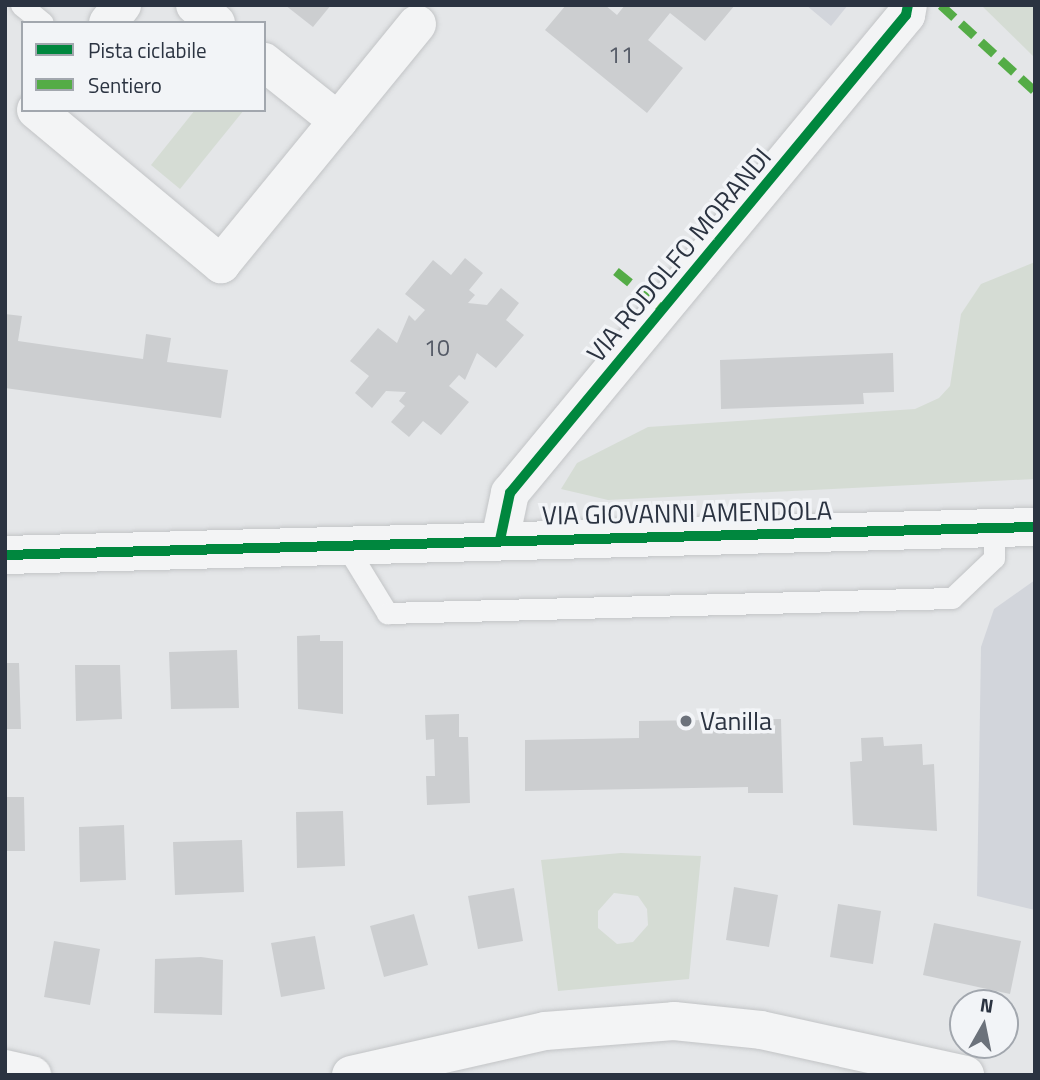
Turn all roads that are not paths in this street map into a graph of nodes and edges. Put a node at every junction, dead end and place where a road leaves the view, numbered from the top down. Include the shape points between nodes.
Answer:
1 (21, 5) edge
2 (122, 5) edge
3 (195, 5) edge
4 (908, 5) edge
5 (41, 21) edge
6 (110, 21) edge
7 (214, 21) edge
8 (417, 24) dead end
9 (266, 64) edge
10 (38, 112) edge
11 (338, 121) junction
12 (1035, 527) edge
13 (994, 528) junction
14 (500, 540) junction
15 (346, 545) junction
16 (5, 555) edge
17 (5, 1069) edge
18 (32, 1075) edge
19 (351, 1075) edge
20 (965, 1075) edge

1 - 5 lane
2 - 6 street
3 - 7 street
4 - 14 street, VIA RODOLFO MORANDI via 898,26 510,494
8 - 11 street
9 - 11 street
10 - 11 street via 221,264
12 - 13 street, VIA GIOVANNI AMENDOLA
13 - 14 street, VIA GIOVANNI AMENDOLA
13 - 15 lane via 994,558 952,598 387,614
14 - 15 street, VIA GIOVANNI AMENDOLA
15 - 16 street, VIA GIOVANNI AMENDOLA
17 - 18 street
19 - 20 street via 545,1031 674,1021 761,1030

